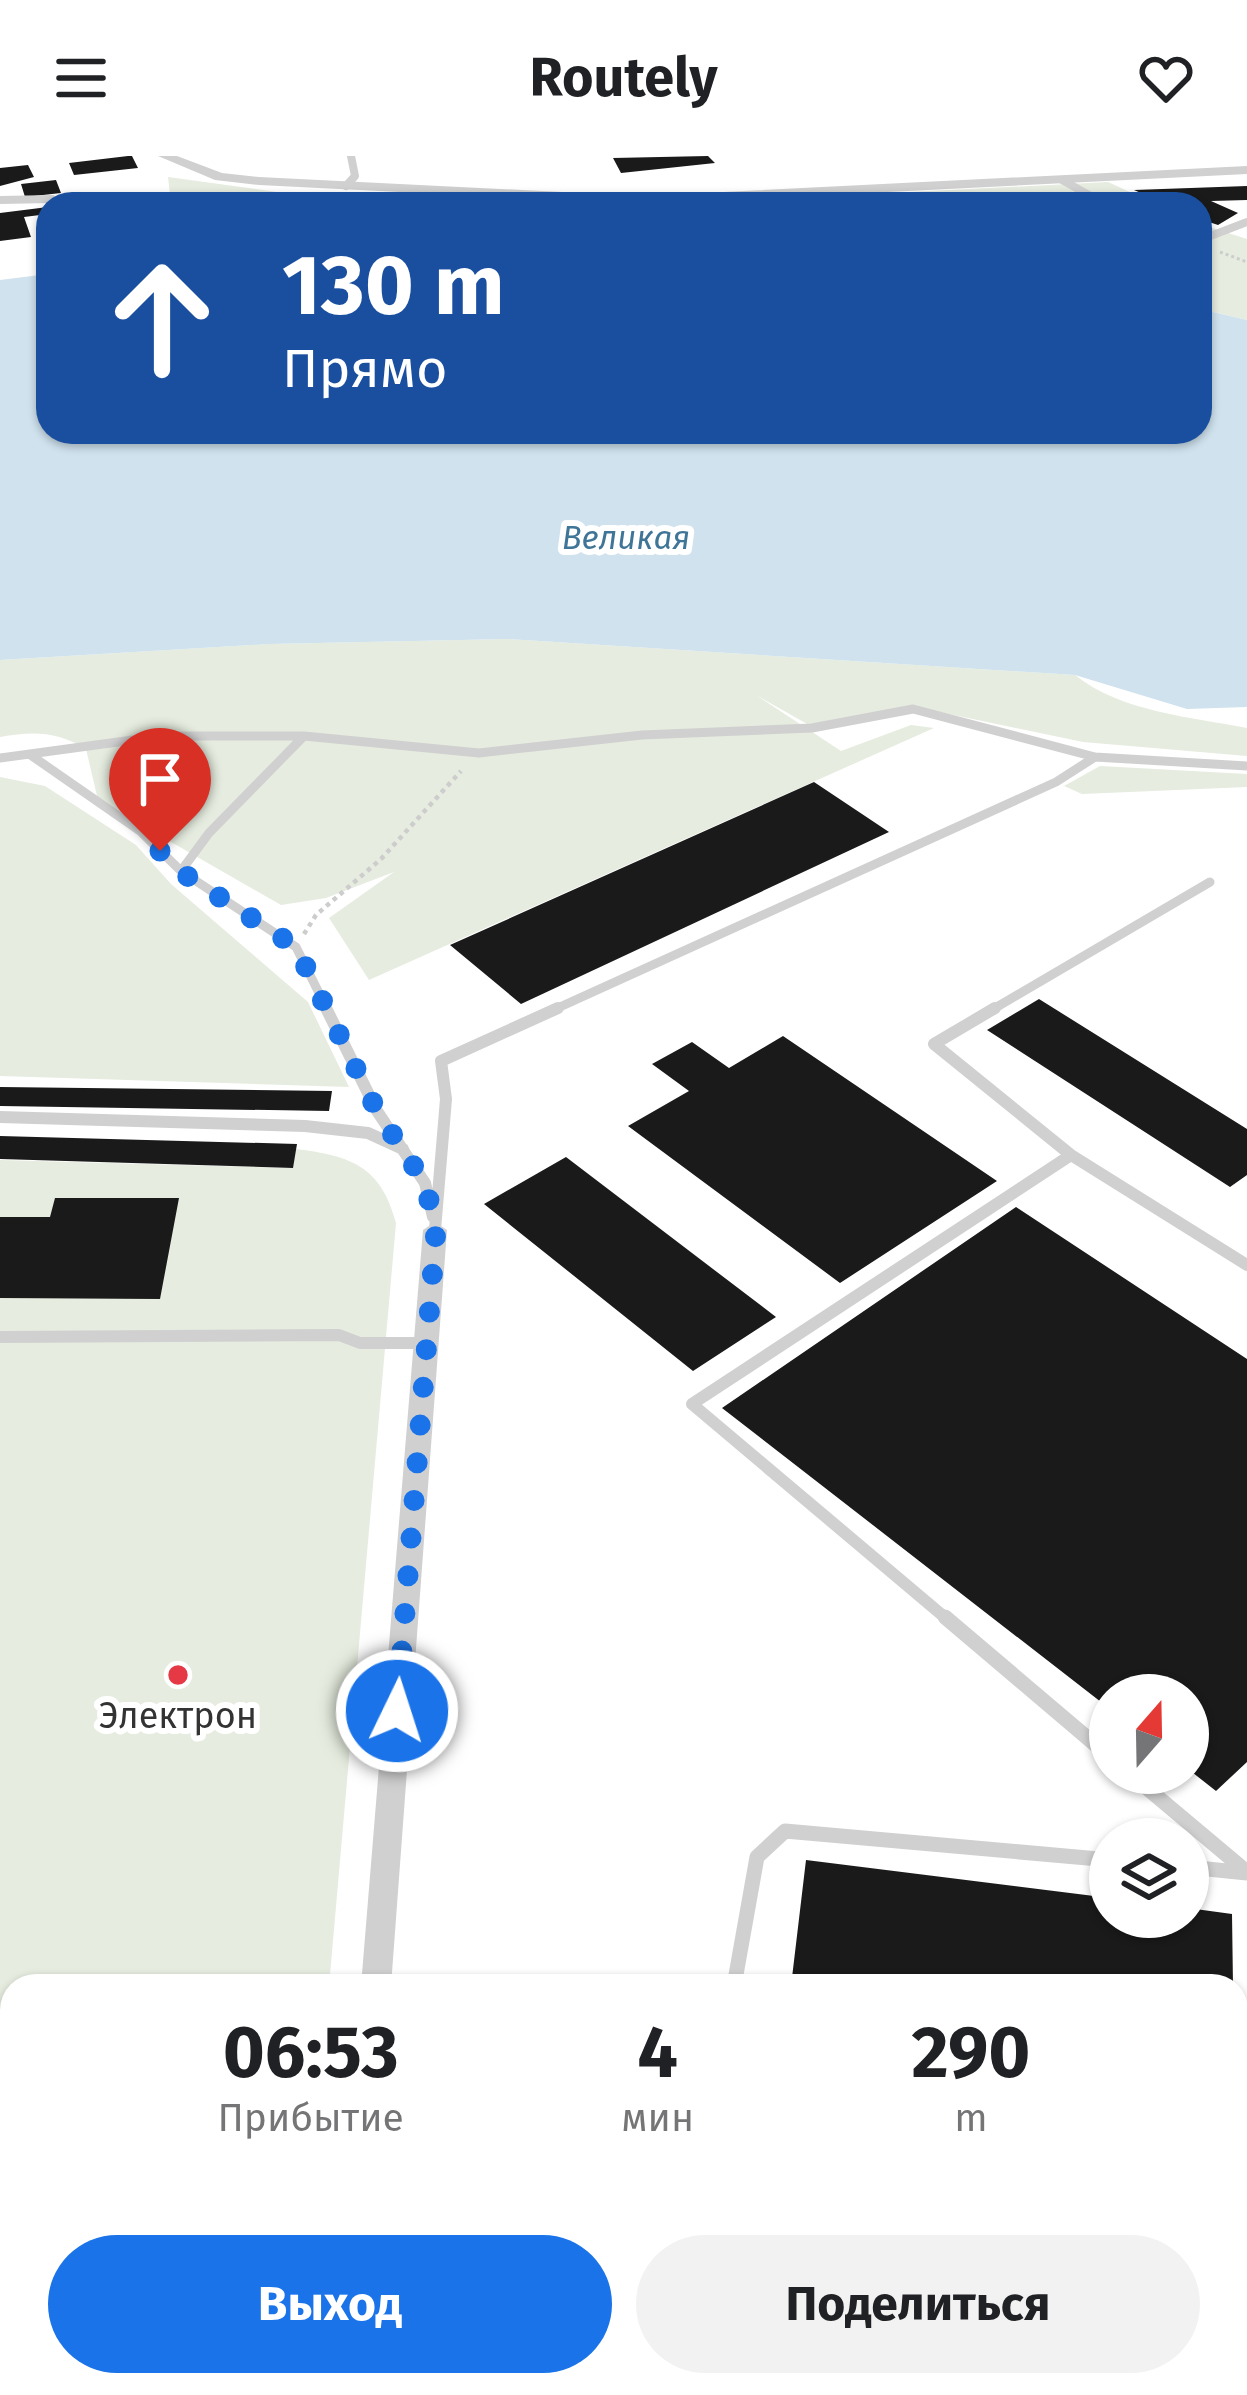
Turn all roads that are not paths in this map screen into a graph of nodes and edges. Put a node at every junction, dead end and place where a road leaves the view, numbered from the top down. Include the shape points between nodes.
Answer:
1 (165, 156) edge
2 (351, 156) edge
3 (1247, 170) edge
4 (1062, 180) junction
5 (346, 186) junction
6 (473, 192) edge
7 (810, 192) edge
8 (1084, 192) edge
9 (36, 199) edge
10 (0, 200) edge
11 (1247, 222) edge
12 (1212, 235) edge
13 (304, 736) junction
14 (32, 756) junction
15 (1095, 757) junction
16 (0, 758) edge
17 (1247, 766) edge
18 (181, 872) junction
19 (1210, 882) dead end
20 (0, 1117) edge
21 (406, 1150) junction
22 (1071, 1155) junction
23 (436, 1230) junction
24 (1247, 1265) edge
25 (0, 1337) edge
26 (425, 1343) junction
27 (1089, 1739) edge
28 (1154, 1794) edge
29 (1089, 1858) edge
30 (1209, 1869) edge
31 (1247, 1872) edge
32 (377, 1974) edge
33 (736, 1974) edge

1 - 5 street via 220,177
2 - 5 lane via 355,176
3 - 4 street
4 - 7 street
4 - 8 lane
5 - 6 street
9 - 10 lane
11 - 12 lane
13 - 14 lane via 162,736
13 - 15 lane via 479,753 812,728 913,709
13 - 18 lane
14 - 16 lane
14 - 18 lane via 140,831
15 - 17 lane
15 - 23 lane via 1056,782 441,1061 446,1100
18 - 21 lane via 296,947 377,1111
19 - 22 lane via 934,1044
20 - 21 lane via 304,1126 368,1133
21 - 23 lane via 425,1183
22 - 24 lane
22 - 27 lane via 692,1404
23 - 26 street
25 - 26 lane via 340,1335 360,1343
26 - 32 street
28 - 31 lane
29 - 33 lane via 785,1831 757,1857
30 - 31 lane

